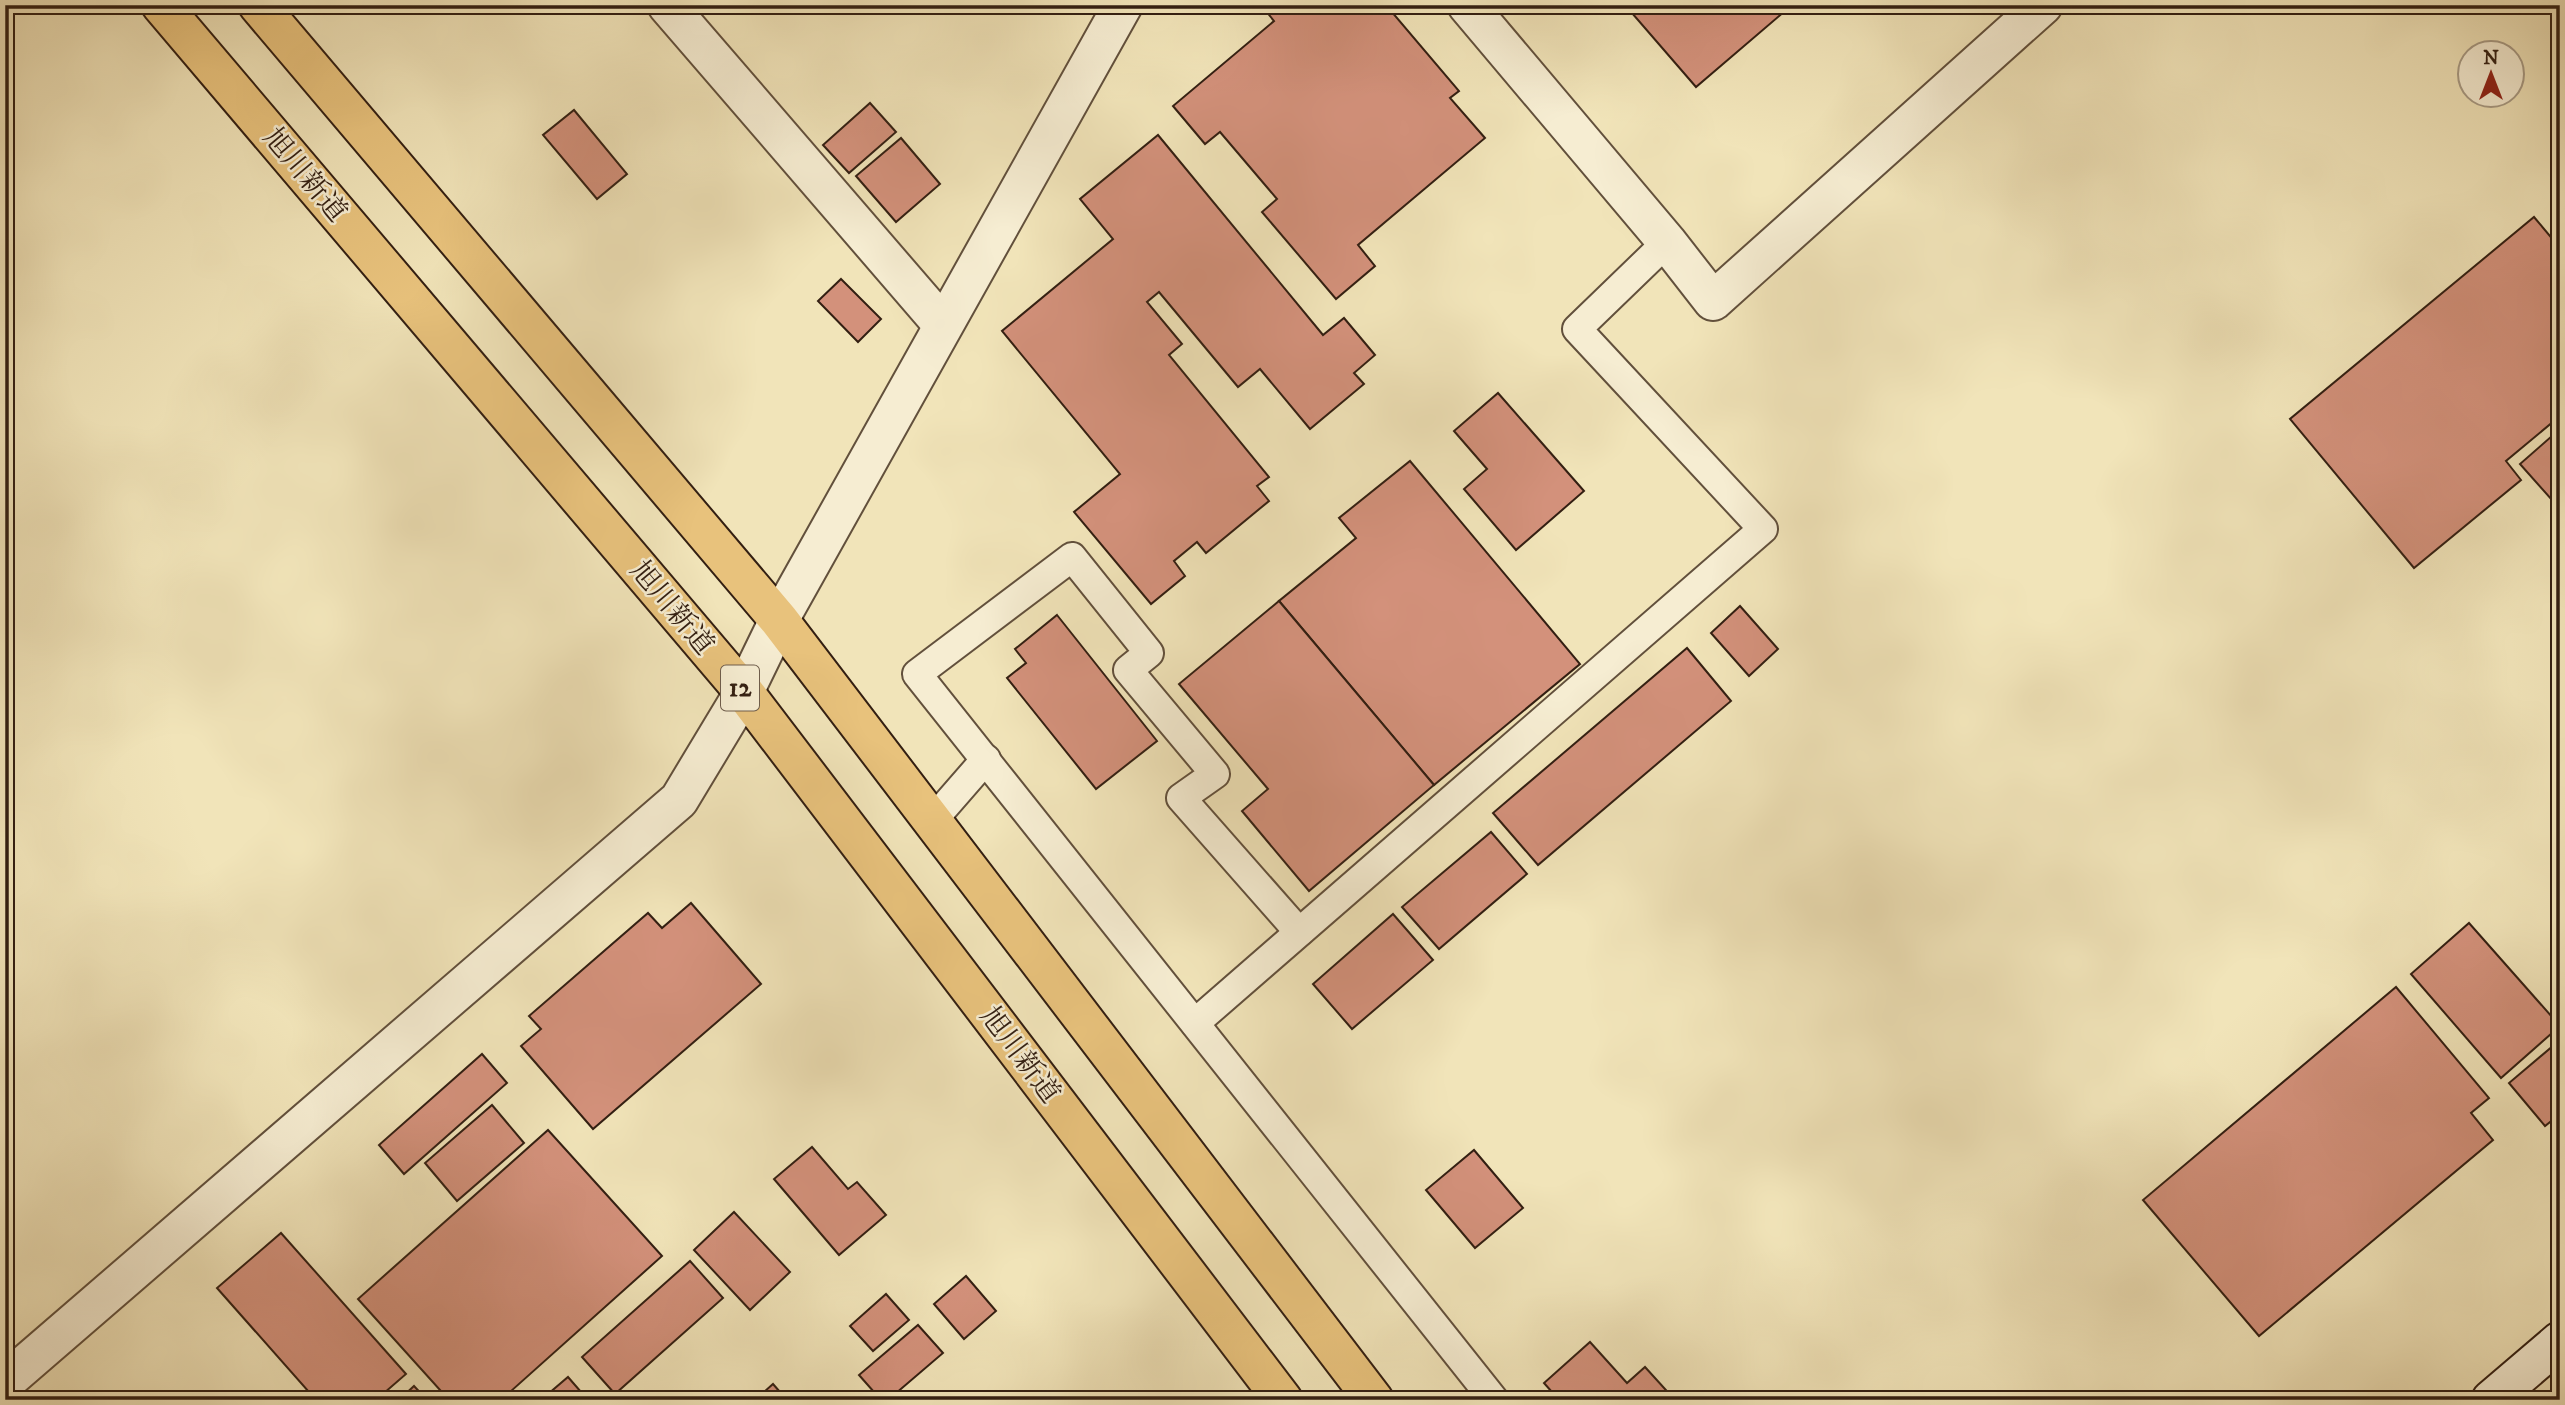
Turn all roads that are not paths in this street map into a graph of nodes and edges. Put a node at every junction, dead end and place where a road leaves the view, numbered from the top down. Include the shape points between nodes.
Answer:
1 (161, 5) edge
2 (258, 5) edge
3 (667, 5) edge
4 (1123, 5) edge
5 (1467, 5) edge
6 (2043, 5) edge
7 (1667, 243) junction
8 (943, 325) junction
9 (779, 620) junction
10 (744, 692) junction
11 (986, 759) junction
12 (932, 821) junction
13 (1299, 932) junction
14 (1195, 1023) junction
15 (2560, 1341) edge
16 (5, 1382) edge
17 (1283, 1400) edge
18 (1374, 1400) edge
19 (1494, 1400) edge
20 (2491, 1400) edge

1 - 10 highway, 旭川新道 / 12
2 - 9 highway
3 - 8 street
4 - 8 street
5 - 7 street
6 - 7 street via 1713,301
7 - 13 lane via 1577,329 1763,529
8 - 9 street
9 - 10 street
9 - 12 highway
10 - 16 street via 679,800
10 - 17 highway, 旭川新道 / 12
11 - 12 lane
11 - 13 lane via 917,674 1072,556 1149,653 1128,670 1215,774 1181,798
11 - 14 lane
12 - 18 highway
13 - 14 lane
14 - 19 lane
15 - 20 street

